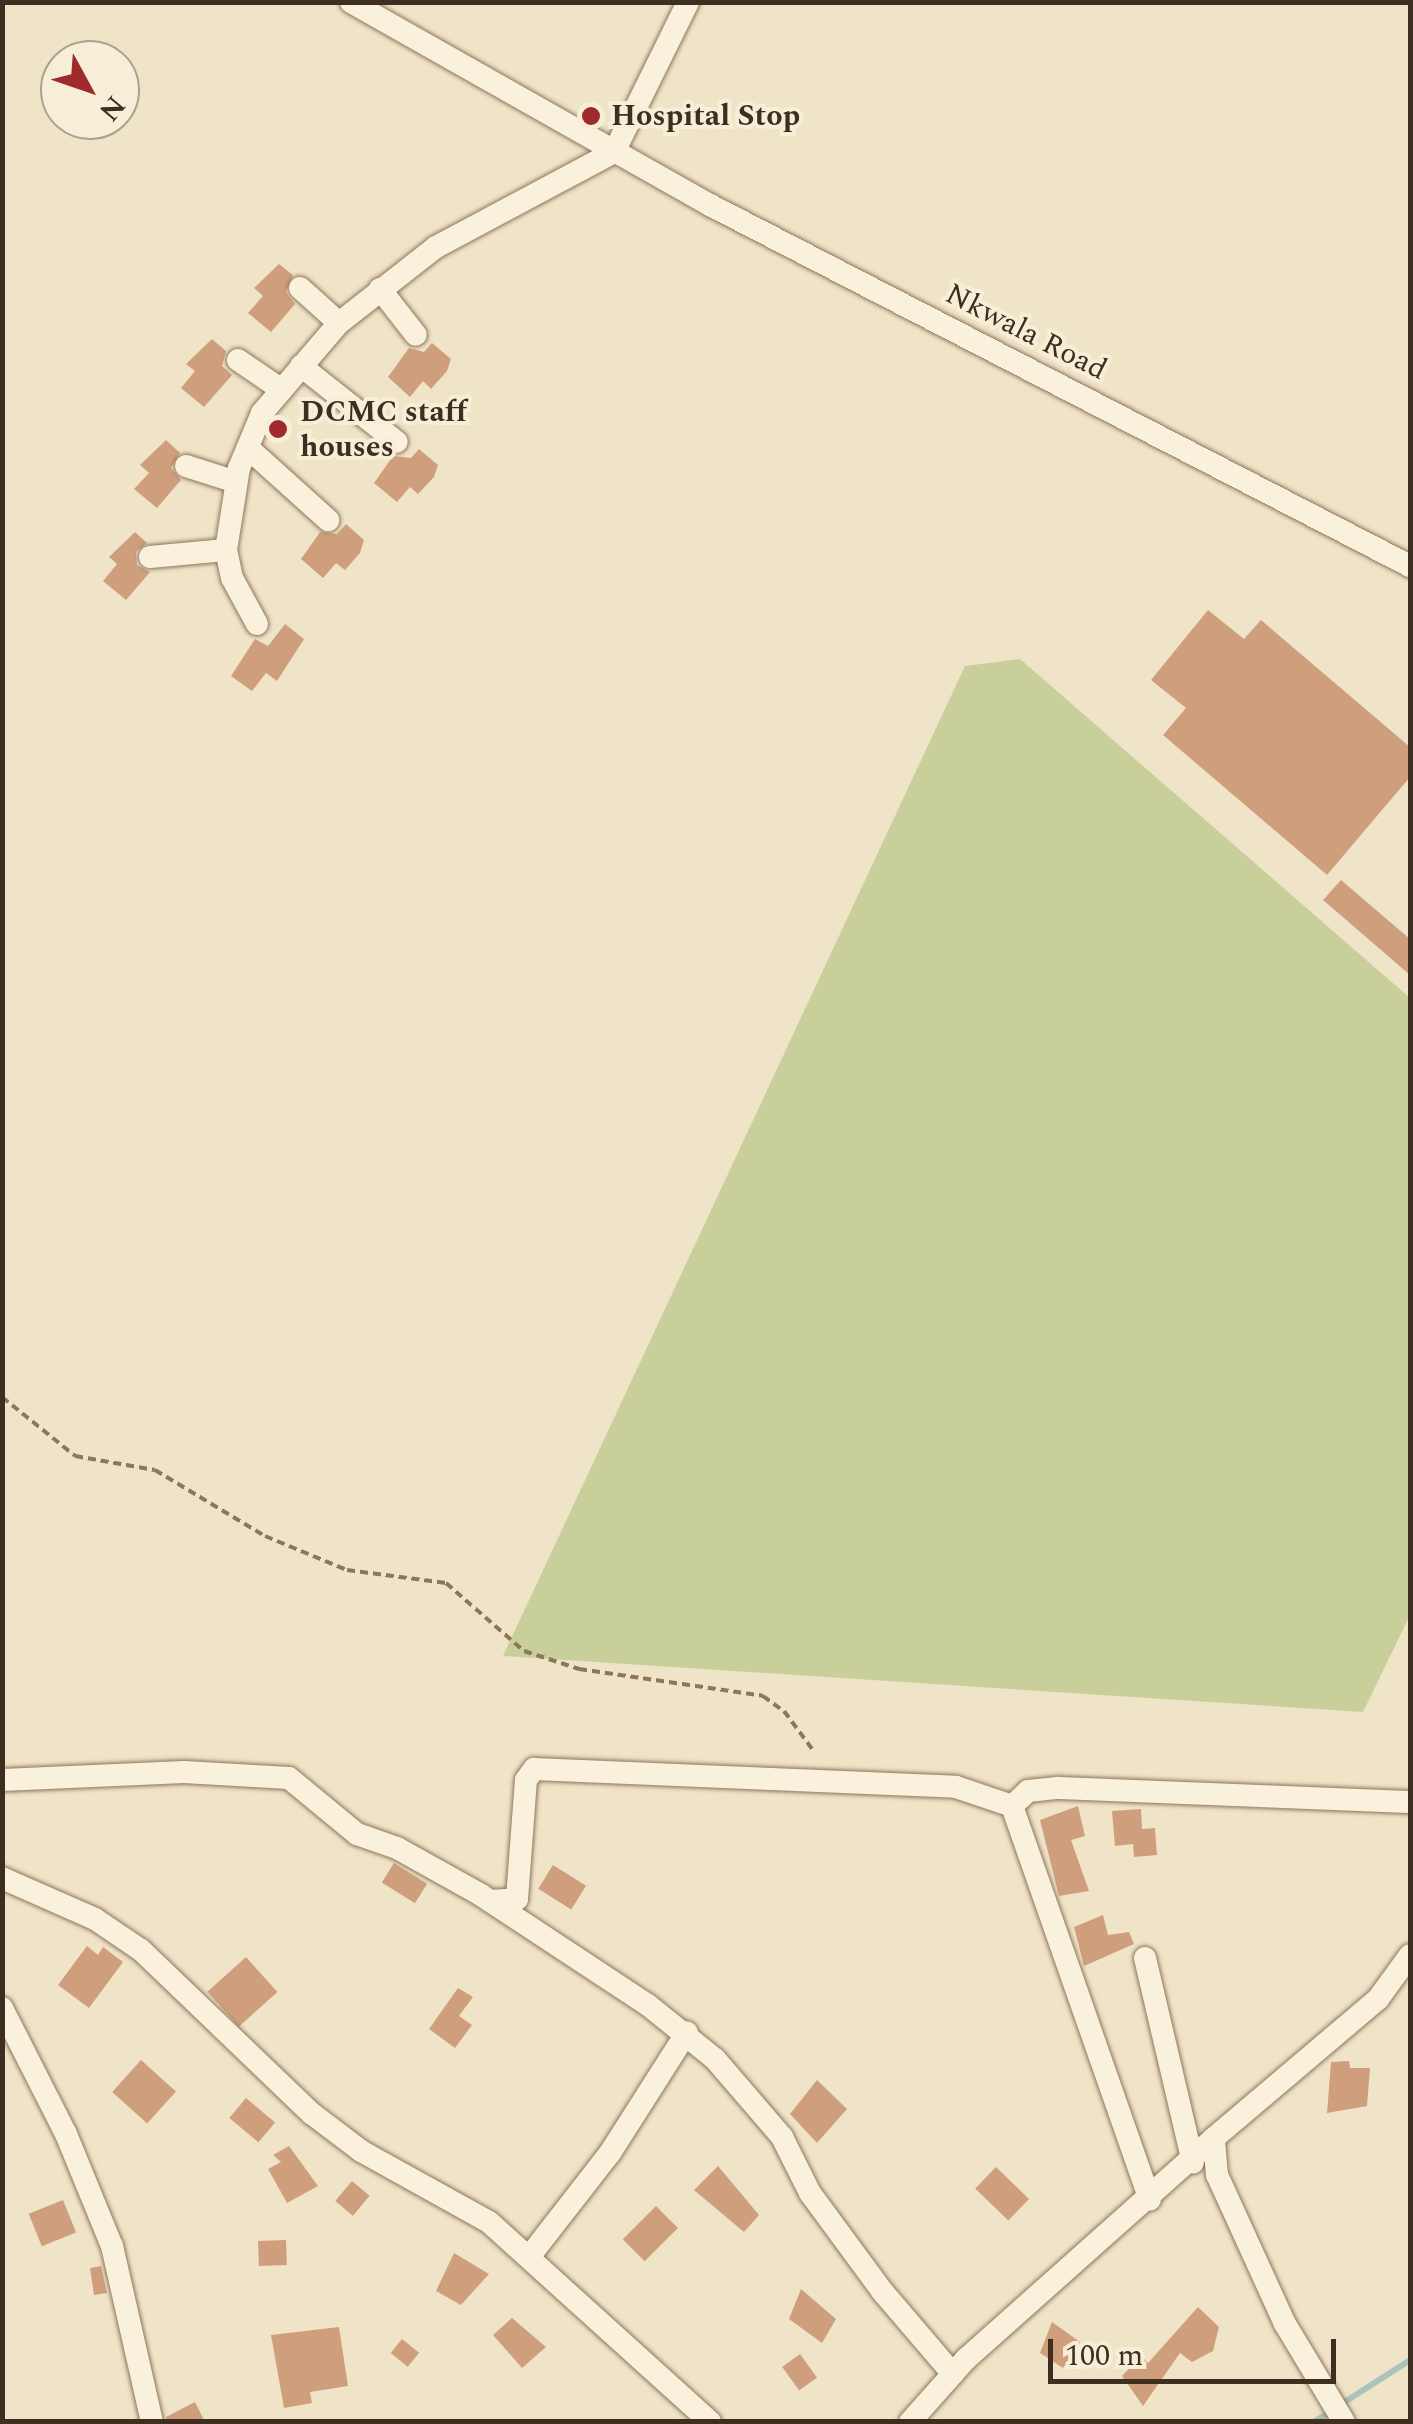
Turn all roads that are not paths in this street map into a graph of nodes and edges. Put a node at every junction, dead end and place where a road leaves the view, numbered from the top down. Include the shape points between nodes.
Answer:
1 (351, 2) edge
2 (688, 2) edge
3 (614, 152) junction
4 (300, 288) dead end
5 (380, 289) junction
6 (339, 323) junction
7 (416, 335) dead end
8 (238, 360) dead end
9 (301, 366) junction
10 (282, 390) junction
11 (397, 442) dead end
12 (248, 448) junction
13 (186, 466) dead end
14 (236, 482) junction
15 (328, 520) dead end
16 (226, 550) junction
17 (150, 557) dead end
18 (1410, 566) edge
19 (256, 624) dead end
20 (2, 1780) edge
21 (1410, 1802) edge
22 (1012, 1806) junction
23 (2, 1878) edge
24 (490, 1901) junction
25 (1410, 1955) edge
26 (1145, 1958) dead end
27 (2, 2008) edge
28 (687, 2032) junction
29 (1214, 2138) junction
30 (1193, 2162) junction
31 (1150, 2199) junction
32 (528, 2257) junction
33 (954, 2374) junction
34 (152, 2422) edge
35 (710, 2422) edge
36 (910, 2422) edge
37 (1344, 2422) edge

1 - 3 street, Nkwala Road
2 - 3 street
3 - 5 street via 436,247
3 - 18 street, Nkwala Road
4 - 6 street
5 - 6 street
5 - 7 street
6 - 9 street
8 - 10 street
9 - 10 street
9 - 11 street
10 - 12 street
12 - 14 street
12 - 15 street
13 - 14 street
14 - 16 street
16 - 17 street
16 - 19 street
20 - 24 street via 184,1772 288,1778 356,1834 397,1848
21 - 22 street via 1058,1788 1028,1791
22 - 24 street via 956,1787 534,1769 526,1780 516,1899
22 - 31 street
23 - 32 street via 95,1919 142,1950 311,2113 361,2151 476,2213
24 - 28 street
25 - 29 street via 1378,1998
26 - 30 street
27 - 34 street via 66,2134 112,2246
28 - 32 street via 610,2153
28 - 33 street via 782,2137 810,2193
29 - 30 street
29 - 37 street via 1218,2175 1285,2324
30 - 31 street
31 - 33 street
32 - 35 street
33 - 36 street

